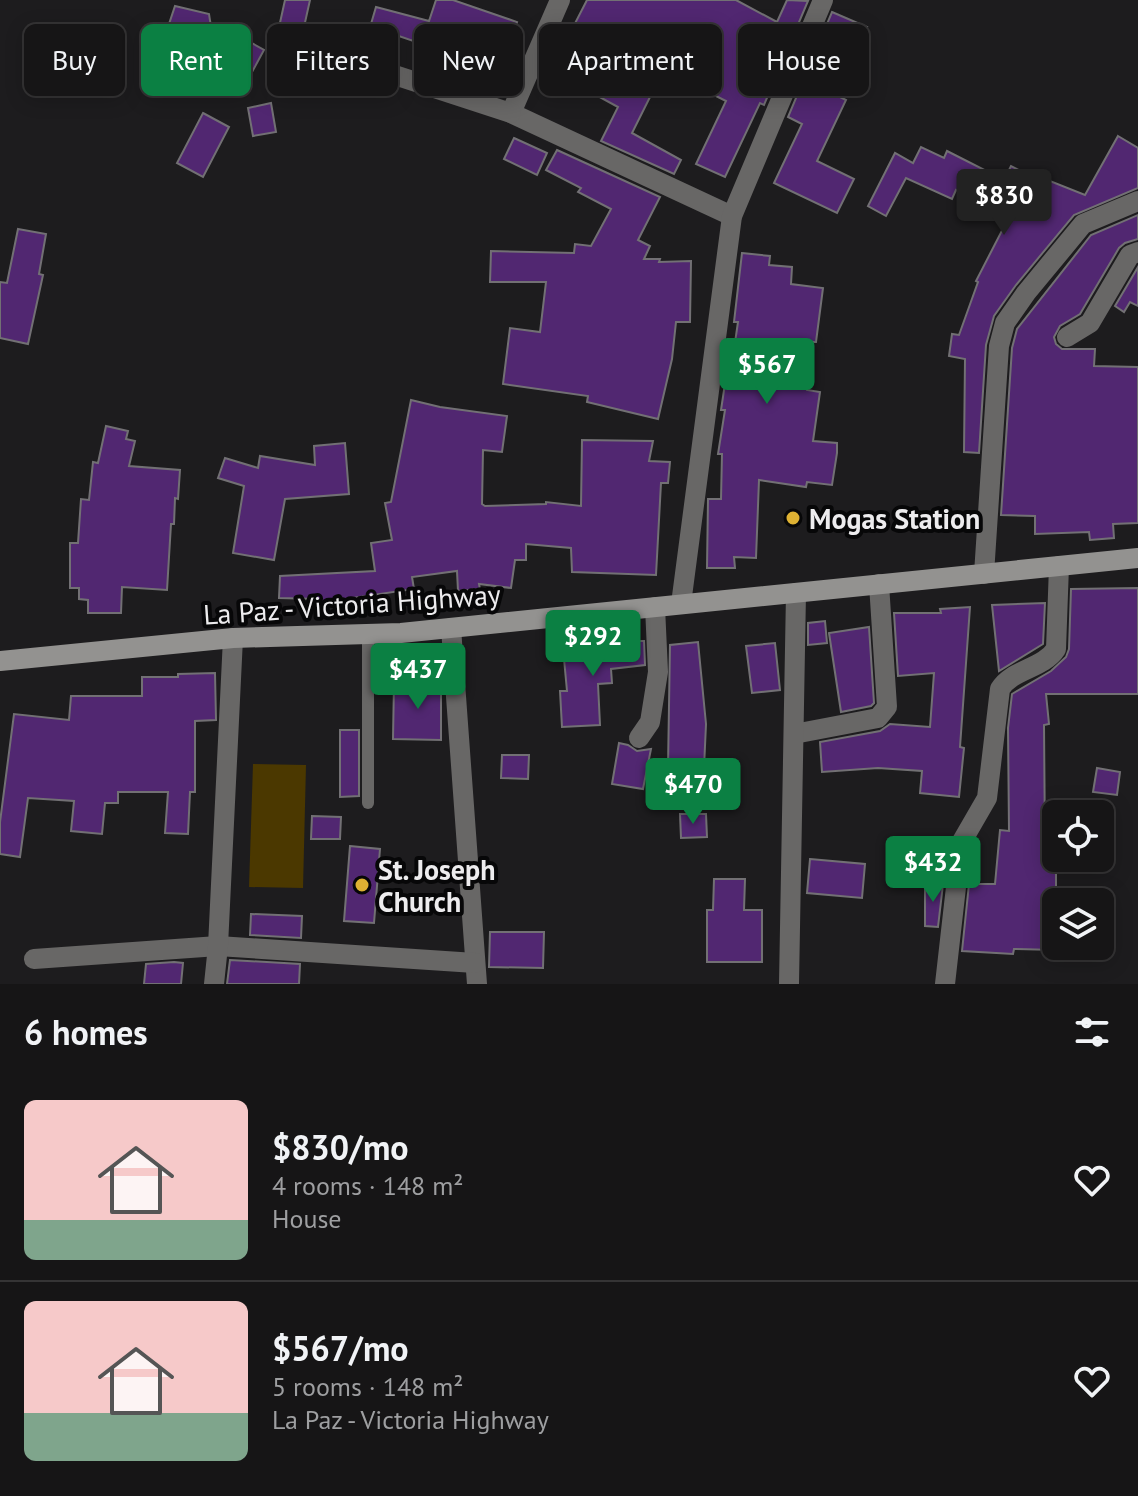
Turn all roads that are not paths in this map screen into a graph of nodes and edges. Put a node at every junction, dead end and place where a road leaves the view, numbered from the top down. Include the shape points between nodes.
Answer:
1 (560, 0) edge
2 (823, 0) edge
3 (398, 76) edge
4 (511, 113) junction
5 (1138, 201) edge
6 (732, 216) junction
7 (1138, 252) edge
8 (1067, 337) dead end
9 (1138, 558) edge
10 (1059, 566) junction
11 (984, 574) junction
12 (879, 584) junction
13 (796, 593) junction
14 (681, 604) junction
15 (655, 607) junction
16 (451, 628) junction
17 (368, 634) junction
18 (233, 638) junction
19 (0, 661) edge
20 (794, 734) junction
21 (639, 738) dead end
22 (368, 803) dead end
23 (218, 946) junction
24 (34, 959) dead end
25 (475, 963) junction
26 (214, 984) edge
27 (477, 984) edge
28 (789, 984) edge
29 (945, 984) edge

1 - 4 street
2 - 6 street
3 - 4 street
4 - 6 street
5 - 11 street via 1083,224 1005,323 999,346
6 - 14 street
7 - 8 street via 1130,255 1090,323
9 - 10 main road, La Paz - Victoria Highway
10 - 11 main road, La Paz - Victoria Highway
10 - 29 street via 1056,649 1000,689 987,798 961,843
11 - 12 main road, La Paz - Victoria Highway
12 - 13 main road, La Paz - Victoria Highway
12 - 20 street via 884,713
13 - 14 main road, La Paz - Victoria Highway
13 - 20 street
14 - 15 main road, La Paz - Victoria Highway
15 - 16 main road, La Paz - Victoria Highway
15 - 21 street via 657,684 650,722
16 - 17 main road, La Paz - Victoria Highway
16 - 25 street
17 - 18 main road, La Paz - Victoria Highway
17 - 22 lane
18 - 19 main road, La Paz - Victoria Highway
18 - 23 street
20 - 28 street
23 - 24 street
23 - 25 street
23 - 26 street
25 - 27 street

